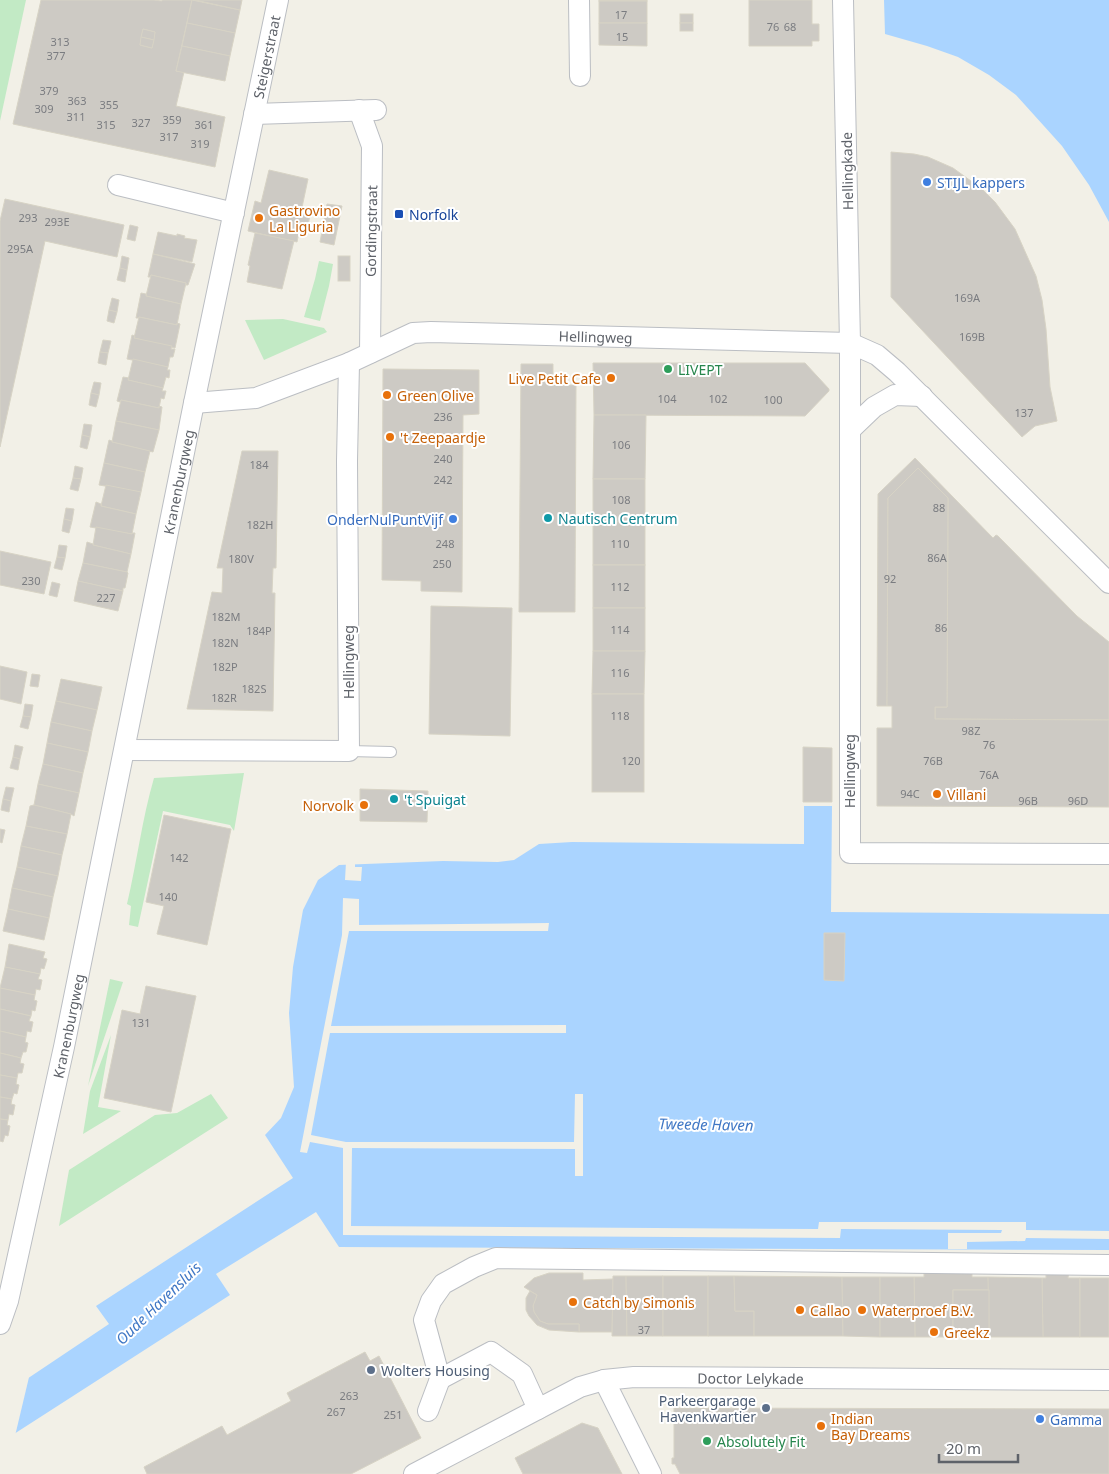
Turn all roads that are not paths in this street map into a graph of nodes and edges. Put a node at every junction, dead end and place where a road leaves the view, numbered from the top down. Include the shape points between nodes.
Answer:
1 (278, 0) edge
2 (579, 0) edge
3 (844, 0) edge
4 (580, 76) dead end
5 (254, 114) junction
6 (118, 185) dead end
7 (234, 213) junction
8 (850, 343) junction
9 (370, 353) junction
10 (349, 363) junction
11 (922, 396) junction
12 (194, 403) junction
13 (851, 429) junction
14 (1109, 583) edge
15 (125, 750) junction
16 (349, 752) junction
17 (391, 752) dead end
18 (1109, 854) edge
19 (1109, 1265) edge
20 (4, 1300) edge
21 (0, 1324) edge
22 (440, 1379) junction
23 (604, 1380) junction
24 (1109, 1380) edge
25 (538, 1409) junction
26 (428, 1411) dead end
27 (414, 1474) edge
28 (651, 1474) edge

1 - 5 street, Steigerstraat
2 - 4 street
3 - 8 street, Hellingkade
5 - 7 street, Kranenburgweg
5 - 9 street, Gordingstraat via 367,110 372,146
6 - 7 street
7 - 12 street, Kranenburgweg
8 - 9 street, Hellingweg via 431,332 413,333
8 - 11 street, Hellingweg via 877,355
8 - 13 street, Hellingweg
9 - 10 street, Hellingweg
10 - 12 street, Hellingweg via 256,398
10 - 16 street, Hellingweg
11 - 13 street via 895,395 874,406
11 - 14 street, Hellingweg
12 - 15 street, Kranenburgweg
13 - 18 street, Hellingweg via 850,853
15 - 16 street
15 - 20 street, Kranenburgweg via 64,1047
16 - 17 lane
19 - 22 street via 496,1258 443,1284 431,1301 424,1320
20 - 21 street, Kranenburgweg
22 - 25 street via 491,1352 522,1374
22 - 26 street
23 - 24 street, Doctor Lelykade via 634,1377
23 - 25 street, Doctor Lelykade via 580,1387
23 - 28 street
25 - 27 street, Doctor Lelykade

